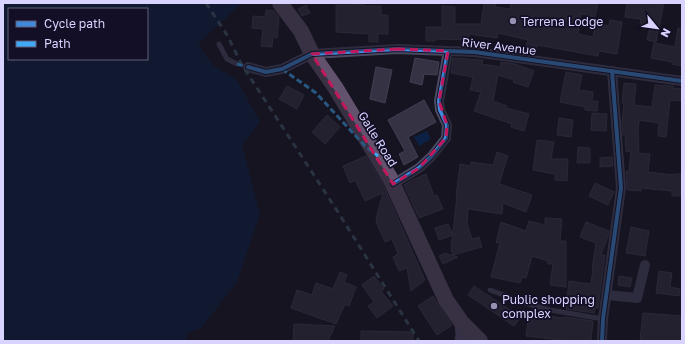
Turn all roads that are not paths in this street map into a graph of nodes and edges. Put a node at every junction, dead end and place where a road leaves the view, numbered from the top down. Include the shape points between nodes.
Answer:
1 (280, 3) edge
2 (219, 44) dead end
3 (448, 51) junction
4 (312, 54) junction
5 (238, 64) dead end
6 (248, 68) dead end
7 (612, 71) junction
8 (682, 80) edge
9 (393, 184) junction
10 (645, 265) dead end
11 (490, 290) dead end
12 (607, 295) junction
13 (603, 319) junction
14 (473, 340) edge
15 (602, 341) edge

1 - 4 highway, Galle Road via 301,31
2 - 5 lane via 227,59
3 - 4 street, River Avenue via 397,49
3 - 7 street, River Avenue via 474,52
3 - 9 street via 439,101 447,125 446,138 431,157
4 - 6 street via 282,69 266,72
4 - 9 highway, Galle Road via 378,156
7 - 8 street, River Avenue
7 - 12 street via 621,188
9 - 14 highway, Galle Road via 446,300
10 - 12 street via 636,298
11 - 13 lane via 550,310
12 - 13 street
13 - 15 street

